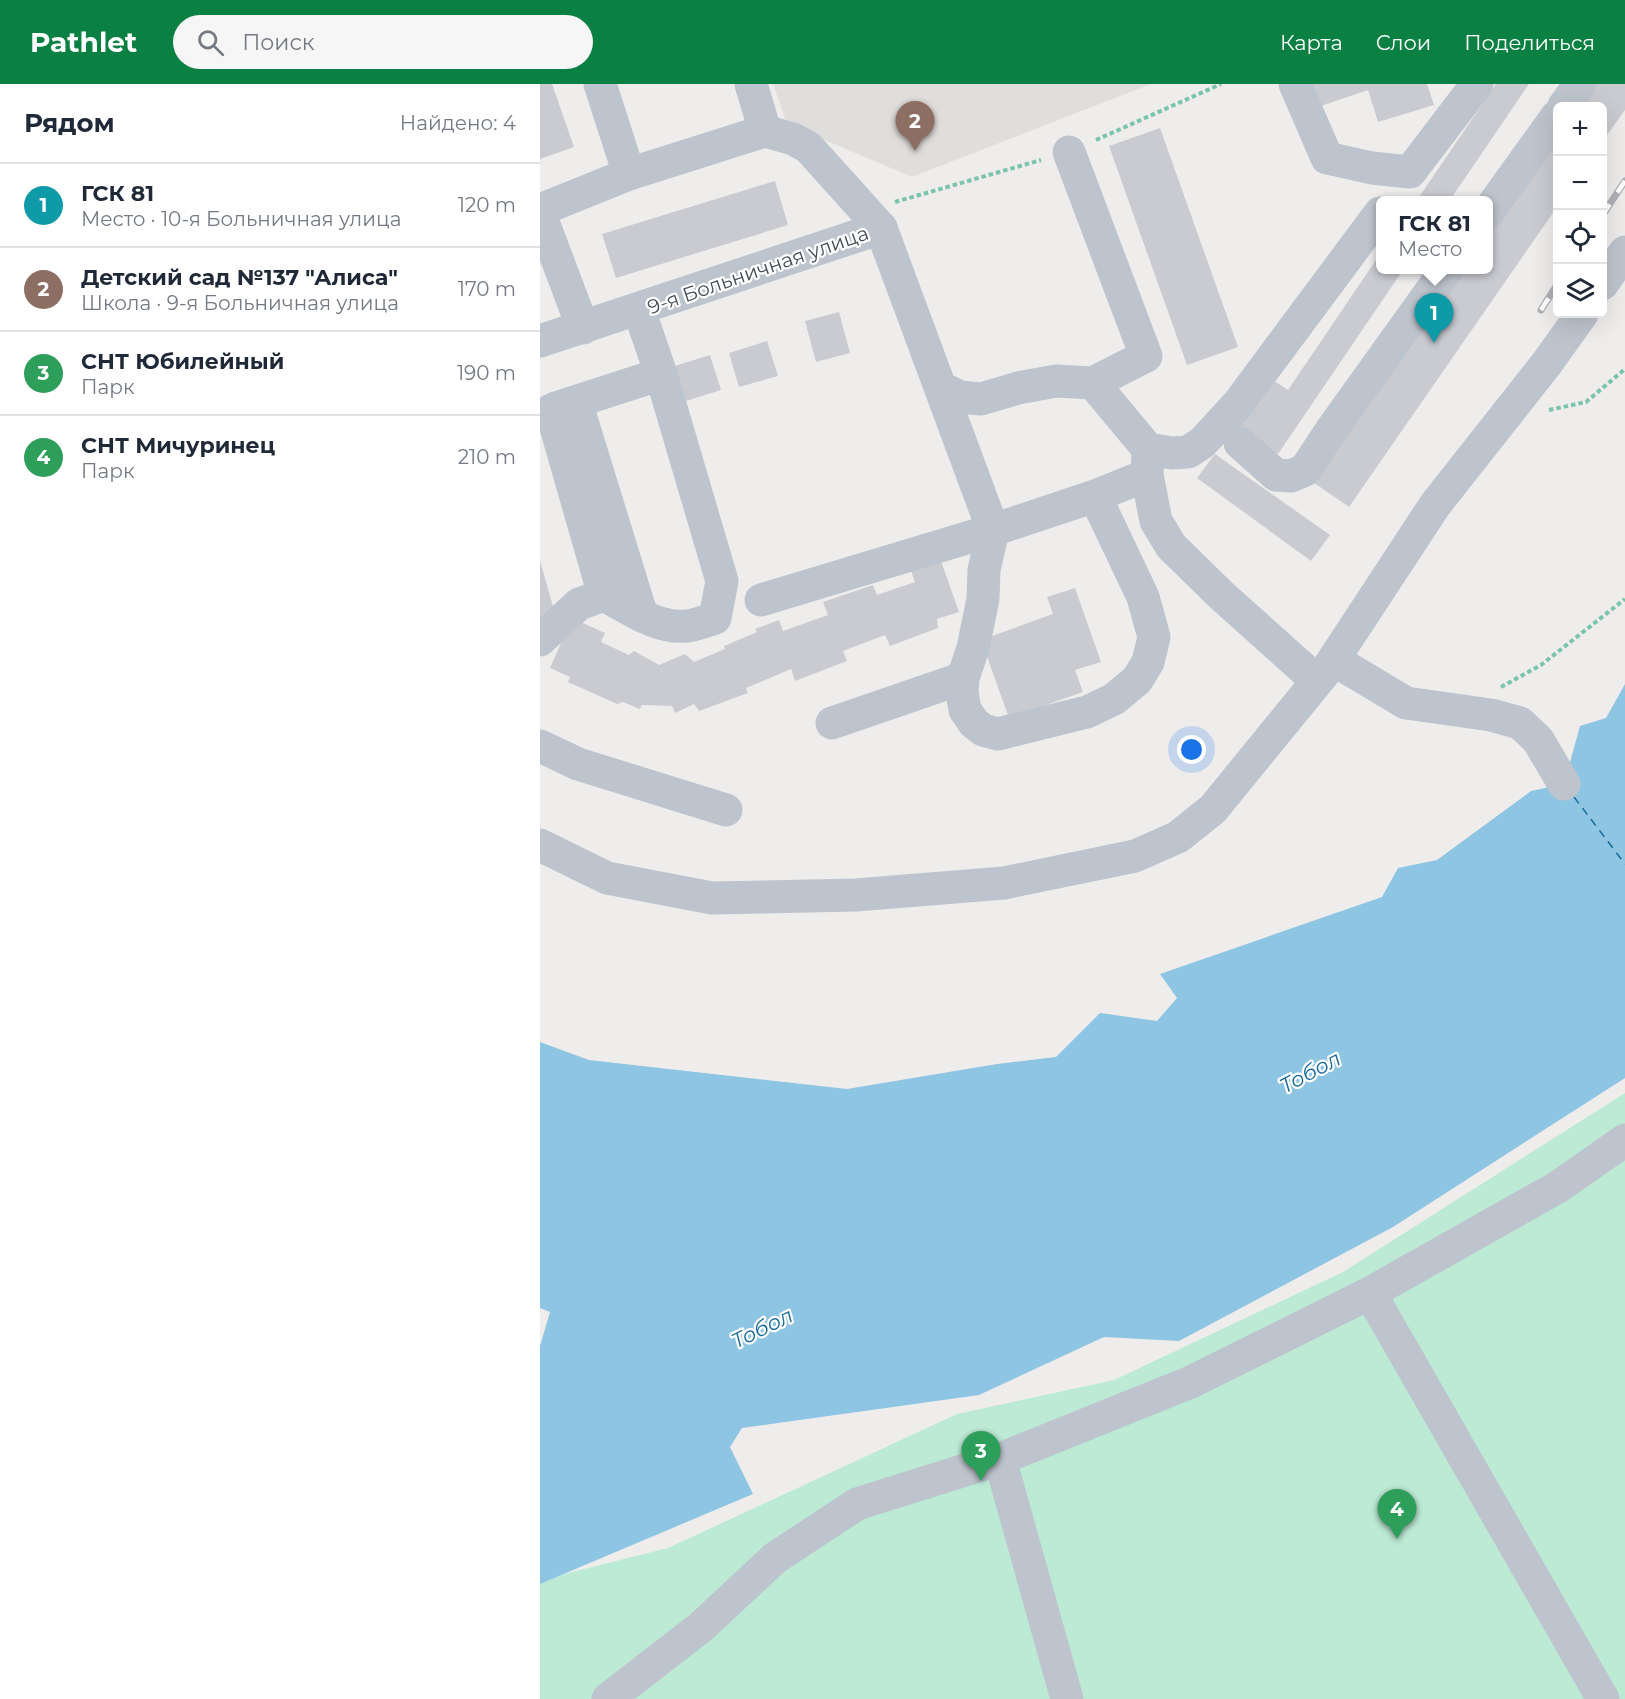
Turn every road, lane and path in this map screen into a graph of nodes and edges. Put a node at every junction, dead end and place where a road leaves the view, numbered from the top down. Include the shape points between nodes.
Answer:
1 (600, 84) edge
2 (751, 84) edge
3 (1295, 84) edge
4 (1477, 84) edge
5 (1580, 84) edge
6 (1567, 102) edge
7 (1553, 122) edge
8 (765, 132) junction
9 (1069, 152) dead end
10 (1410, 172) junction
11 (629, 174) junction
12 (1393, 196) edge
13 (1493, 205) edge
14 (540, 212) edge
15 (1376, 218) edge
16 (881, 228) junction
17 (1625, 252) edge
18 (1443, 274) edge
19 (1607, 277) edge
20 (639, 310) junction
21 (1579, 318) edge
22 (583, 328) junction
23 (540, 341) edge
24 (1625, 369) edge
25 (662, 374) junction
26 (1093, 383) junction
27 (941, 388) junction
28 (556, 408) edge
29 (1544, 411) dead end
30 (1240, 443) dead end
31 (1148, 462) junction
32 (1095, 496) junction
33 (993, 530) junction
34 (604, 595) junction
35 (1625, 599) edge
36 (761, 600) dead end
37 (642, 616) junction
38 (540, 640) edge
39 (1326, 671) junction
40 (963, 678) junction
41 (1493, 692) dead end
42 (832, 723) dead end
43 (540, 746) edge
44 (1564, 784) dead end
45 (726, 810) dead end
46 (540, 844) edge
47 (1625, 1140) edge
48 (1370, 1293) junction
49 (1000, 1459) junction
50 (608, 1699) edge
51 (1067, 1699) edge
52 (1603, 1699) edge

1 - 11 street
2 - 8 street
3 - 10 street via 1327,158
4 - 10 street
5 - 6 street
7 - 13 street
8 - 11 street
8 - 16 street via 808,147
9 - 26 street via 1146,357
10 - 12 street
11 - 14 street
14 - 22 street
15 - 31 street via 1238,404 1202,443 1188,452
16 - 20 street, 9-я Больничная улица
16 - 27 street, 9-я Больничная улица
17 - 19 street
18 - 30 street via 1305,470 1291,476 1276,475
20 - 22 street, 9-я Больничная улица
20 - 25 street
21 - 39 street via 1435,505
22 - 23 street, 9-я Больничная улица
24 - 29 path via 1586,402
25 - 28 street
25 - 37 street via 722,581 715,618 688,626 665,625
26 - 27 street via 1056,381 981,399 960,397
26 - 31 street
27 - 33 street, 9-я Больничная улица
28 - 34 street
28 - 37 street
31 - 32 street
31 - 39 street via 1156,521 1171,546 1220,594
32 - 33 street
32 - 40 street via 1143,597 1154,637 1149,662 1137,680 1114,699 1087,712 998,734 983,730 965,710
33 - 36 street
33 - 40 street via 981,609
34 - 37 street
34 - 38 street via 579,604
35 - 41 path via 1541,665
39 - 44 street via 1406,703 1520,723 1538,740
39 - 46 street via 1213,809 1178,837 1135,856 1004,883 856,895 712,898 607,878
40 - 42 street
43 - 45 street via 578,764
47 - 48 street via 1558,1187
48 - 49 street via 1191,1382
48 - 52 street
49 - 50 street via 857,1504 775,1558 701,1627
49 - 51 street

